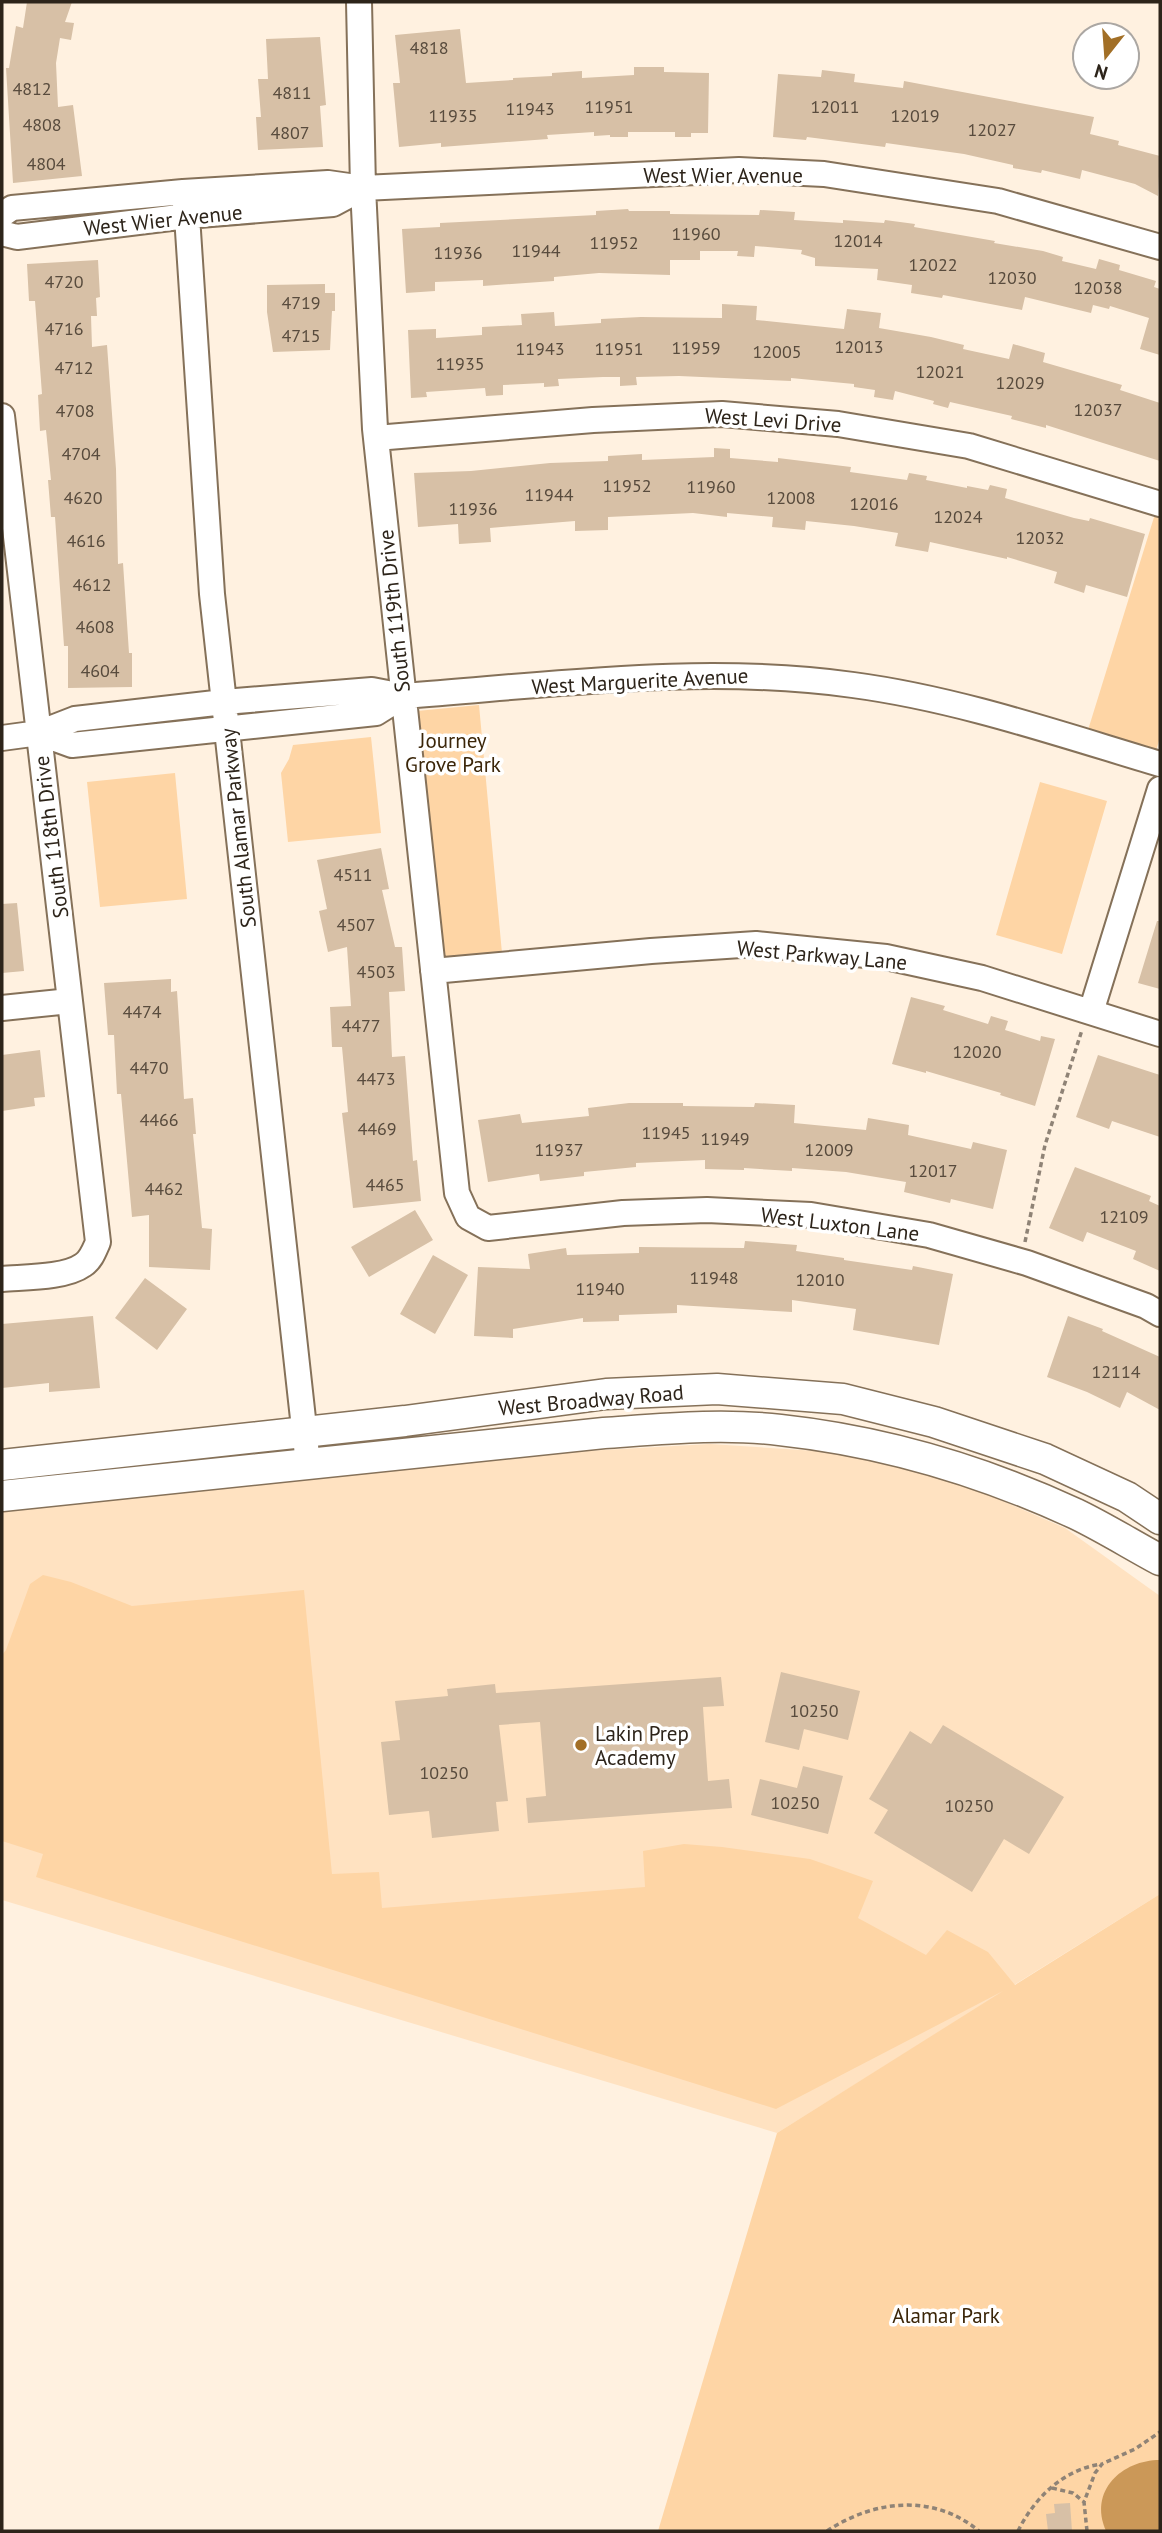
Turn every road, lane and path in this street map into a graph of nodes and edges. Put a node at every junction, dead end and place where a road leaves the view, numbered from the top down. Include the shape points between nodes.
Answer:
1 (359, 2) edge
2 (363, 188) junction
3 (185, 204) junction
4 (2, 215) edge
5 (2, 233) edge
6 (1160, 247) edge
7 (2, 416) edge
8 (376, 438) junction
9 (5, 477) edge
10 (1160, 504) edge
11 (403, 696) junction
12 (224, 702) junction
13 (227, 729) junction
14 (39, 733) junction
15 (2, 738) edge
16 (1160, 764) edge
17 (1160, 789) edge
18 (433, 971) junction
19 (70, 1001) junction
20 (2, 1008) edge
21 (1091, 1012) junction
22 (1160, 1034) edge
23 (468, 1217) joint
24 (1019, 1261) junction
25 (2, 1279) edge
26 (1160, 1314) edge
27 (305, 1433) junction
28 (308, 1464) junction
29 (2, 1465) edge
30 (2, 1496) edge
31 (1160, 1519) edge
32 (1160, 1560) edge
33 (1160, 2432) edge
34 (1102, 2464) junction
35 (1051, 2488) junction
36 (1084, 2502) junction
37 (827, 2531) edge
38 (979, 2531) edge
39 (1018, 2531) edge
40 (1087, 2531) edge

1 - 2 street, South 119th Drive
2 - 3 street, West Wier Avenue via 333,204
2 - 6 street, West Wier Avenue via 739,170 824,174 998,201
2 - 8 street, South 119th Drive
3 - 4 street, West Wier Avenue via 12,208
3 - 5 street, West Wier Avenue via 17,237
3 - 12 street, South Alamar Parkway via 211,581
7 - 9 street, South 118th Drive
8 - 10 street, West Levi Drive via 722,414 838,424 969,446
8 - 11 street, South 119th Drive
9 - 14 street, South 118th Drive
11 - 12 street, West Marguerite Avenue via 372,690
11 - 13 street, West Marguerite Avenue via 376,713
11 - 16 street, West Marguerite Avenue via 656,677 758,676 853,685 960,705
11 - 18 street, South 119th Drive
12 - 13 street, South Alamar Parkway
12 - 14 street, West Marguerite Avenue via 75,719
13 - 14 street, West Marguerite Avenue via 72,745
13 - 27 street, South Alamar Parkway
14 - 15 street, West Marguerite Avenue
14 - 19 street, South 118th Drive
17 - 21 street
18 - 21 street, West Parkway Lane via 757,944 886,957 982,978
18 - 23 street, South 119th Drive via 457,1192
19 - 20 street
19 - 25 street, South 118th Drive via 98,1242 82,1267
21 - 22 street, West Parkway Lane
21 - 24 path via 1045,1145
23 - 24 street, West Luxton Lane via 488,1228 623,1213 707,1210 811,1215 929,1235
24 - 26 street, West Luxton Lane
27 - 28 street, South Alamar Parkway
27 - 29 main road, West Broadway Road
27 - 31 main road, West Broadway Road via 606,1394 717,1389 843,1399 934,1422 1045,1459 1127,1497
28 - 30 main road, West Broadway Road
28 - 32 main road, West Broadway Road via 604,1433 682,1428 778,1430 865,1443 977,1474 1076,1514
33 - 34 path
34 - 35 path via 1072,2472
34 - 36 path
35 - 36 path via 1073,2493
35 - 39 path
36 - 40 path
37 - 38 path via 863,2511 905,2504 951,2513

